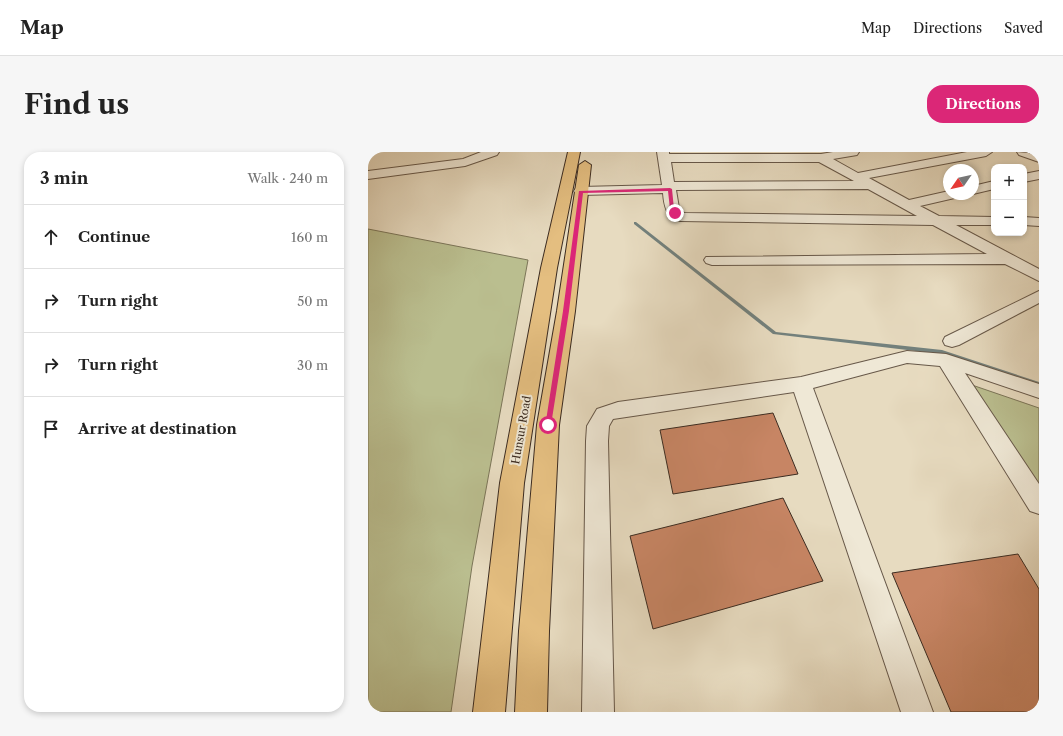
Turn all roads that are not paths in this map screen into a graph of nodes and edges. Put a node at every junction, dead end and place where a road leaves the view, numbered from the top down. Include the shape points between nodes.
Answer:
1 (493, 152) edge
2 (574, 152) edge
3 (586, 152) edge
4 (853, 152) edge
5 (986, 152) edge
6 (1023, 152) edge
7 (664, 155) edge
8 (810, 156) edge
9 (1039, 158) edge
10 (368, 175) edge
11 (1039, 175) edge
12 (856, 177) junction
13 (1027, 177) edge
14 (870, 184) junction
15 (991, 186) edge
16 (670, 188) junction
17 (979, 189) edge
18 (581, 191) junction
19 (943, 197) edge
20 (907, 205) junction
21 (933, 218) junction
22 (991, 220) edge
23 (712, 260) dead end
24 (1009, 260) junction
25 (1039, 276) edge
26 (1039, 296) edge
27 (949, 350) junction
28 (801, 384) junction
29 (1039, 391) edge
30 (1039, 504) edge
31 (489, 712) edge
32 (531, 712) edge
33 (598, 712) edge
34 (918, 712) edge

1 - 10 street via 458,163
2 - 31 main road, Hunsur Road via 549,268 512,483
3 - 18 main road
4 - 8 street
5 - 12 street
6 - 9 street
7 - 8 street
7 - 16 street
8 - 12 street
11 - 13 street
12 - 14 street
14 - 16 street
14 - 20 street
15 - 17 street
16 - 18 street
16 - 21 street via 672,209 680,217
18 - 32 main road via 548,425
19 - 20 street
20 - 21 street
21 - 22 street
21 - 24 street
23 - 24 street
24 - 25 street
26 - 27 street
27 - 28 street via 907,357
27 - 29 street
27 - 30 street
28 - 33 street via 605,414 598,426 597,441
28 - 34 street

